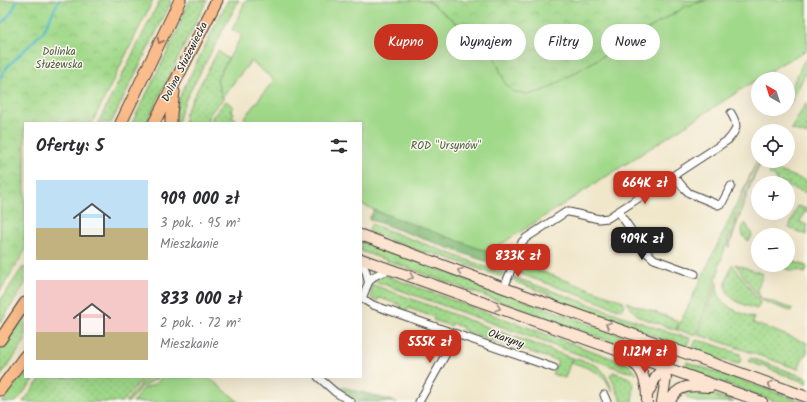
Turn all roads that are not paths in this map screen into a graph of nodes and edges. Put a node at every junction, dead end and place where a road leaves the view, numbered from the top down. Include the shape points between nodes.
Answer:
1 (180, 0) edge
2 (217, 0) edge
3 (175, 82) junction
4 (136, 91) junction
5 (731, 113) dead end
6 (121, 122) edge
7 (127, 122) edge
8 (155, 122) edge
9 (170, 122) edge
10 (674, 176) junction
11 (731, 186) dead end
12 (618, 211) junction
13 (362, 235) edge
14 (362, 259) edge
15 (362, 264) edge
16 (391, 270) junction
17 (695, 274) dead end
18 (368, 281) junction
19 (504, 288) junction
20 (362, 296) edge
21 (362, 300) edge
22 (24, 304) edge
23 (457, 334) junction
24 (0, 340) edge
25 (671, 348) junction
26 (614, 349) junction
27 (24, 357) edge
28 (664, 367) junction
29 (554, 368) dead end
30 (319, 378) edge
31 (726, 389) junction
32 (0, 390) edge
33 (807, 397) edge
34 (647, 399) edge
35 (351, 402) edge
36 (420, 402) edge
37 (662, 402) edge
38 (670, 402) edge
39 (762, 402) edge

1 -> 4 main road
2 - 3 main road, Dolina Służewiecka
3 - 8 main road, Dolina Służewiecka
3 - 9 main road
4 - 6 main road
4 - 7 main road
5 - 10 street via 736,124 732,136
10 - 11 street via 689,193 718,205 722,203
10 - 12 street
12 - 17 street via 646,252 654,259
12 - 19 street via 608,218 599,219 563,213 522,242
19 -> 13 main road
14 - 16 main road
15 - 18 street
16 - 18 street via 378,274
16 -> 26 main road
18 - 20 street
25 -> 19 main road
21 - 23 street, Okaryny
22 - 24 main road
23 - 29 street, Okaryny
23 - 36 street
25 - 28 main road
33 -> 25 main road
26 - 28 main road
26 - 34 main road via 640,370 644,377
27 - 32 main road
28 - 31 main road
28 - 34 main road via 657,375
28 - 37 main road via 666,378
30 - 35 street
31 - 38 main road via 686,386 675,393
31 - 39 main road

